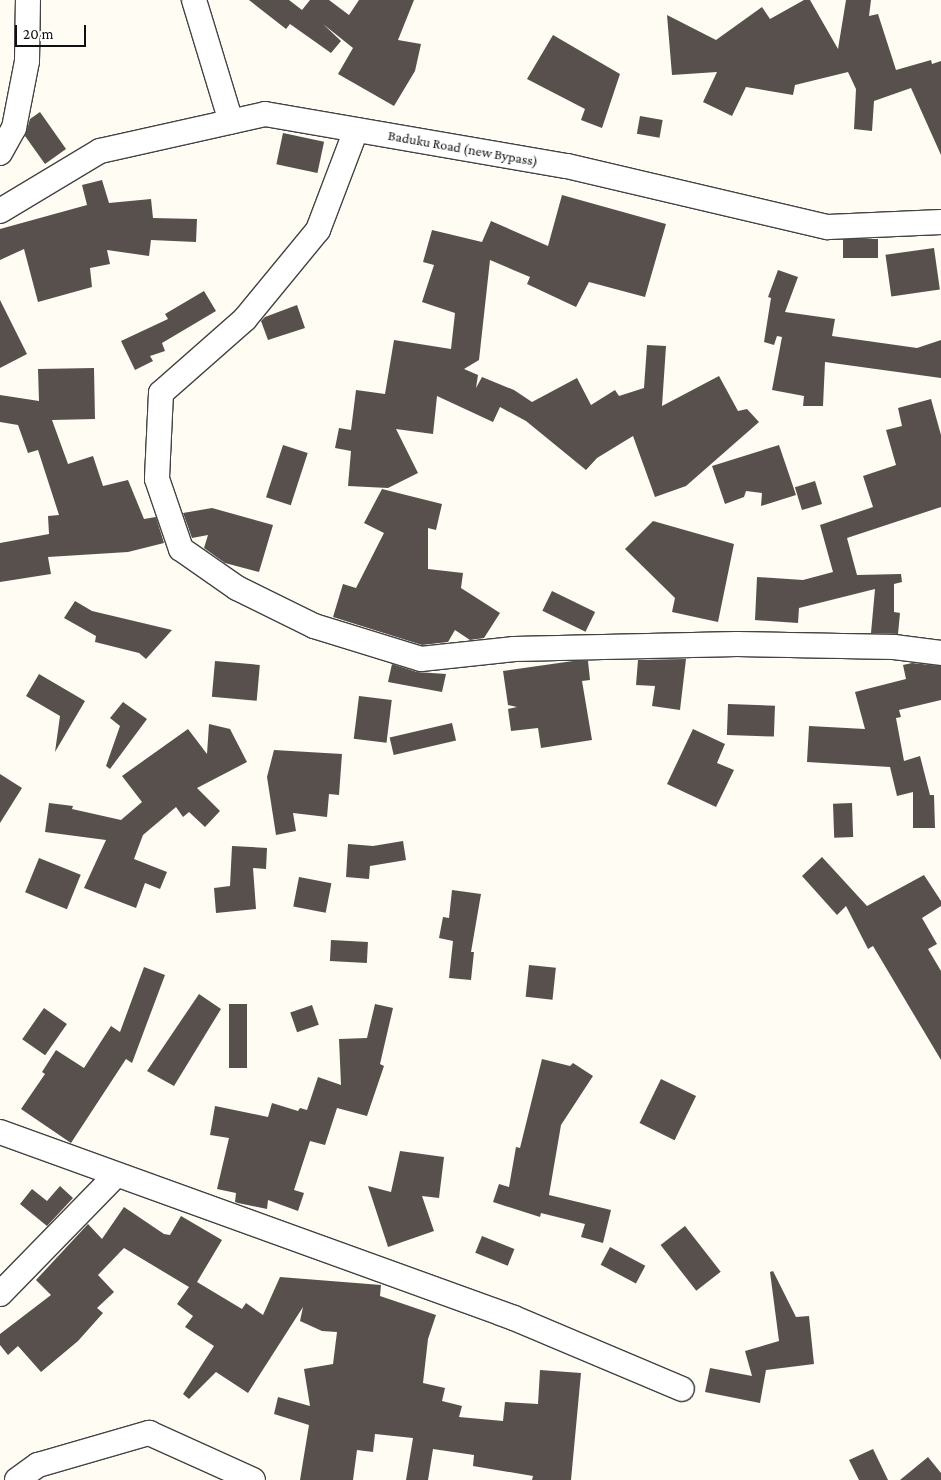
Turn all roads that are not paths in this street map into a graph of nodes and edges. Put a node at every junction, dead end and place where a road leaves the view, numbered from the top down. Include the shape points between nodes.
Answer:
1 (28, 0) edge
2 (194, 0) edge
3 (231, 122) junction
4 (356, 130) junction
5 (0, 154) edge
6 (0, 211) edge
7 (941, 222) edge
8 (941, 653) edge
9 (0, 1132) edge
10 (116, 1175) junction
11 (0, 1294) edge
12 (682, 1389) dead end
13 (17, 1480) edge
14 (253, 1480) edge

1 - 5 street via 27,61 14,128
2 - 3 street
3 - 4 street, Baduku Road (new Bypass) via 265,114
3 - 6 street, Baduku Road (new Bypass) via 100,152
4 - 7 street, Baduku Road (new Bypass) via 567,166 828,227
4 - 8 street via 318,230 245,319 161,392 157,479 181,549 237,588 314,626 420,659 514,649 737,644 894,647
9 - 10 street
10 - 11 street
10 - 12 street via 514,1318
13 - 14 street via 38,1465 149,1433

